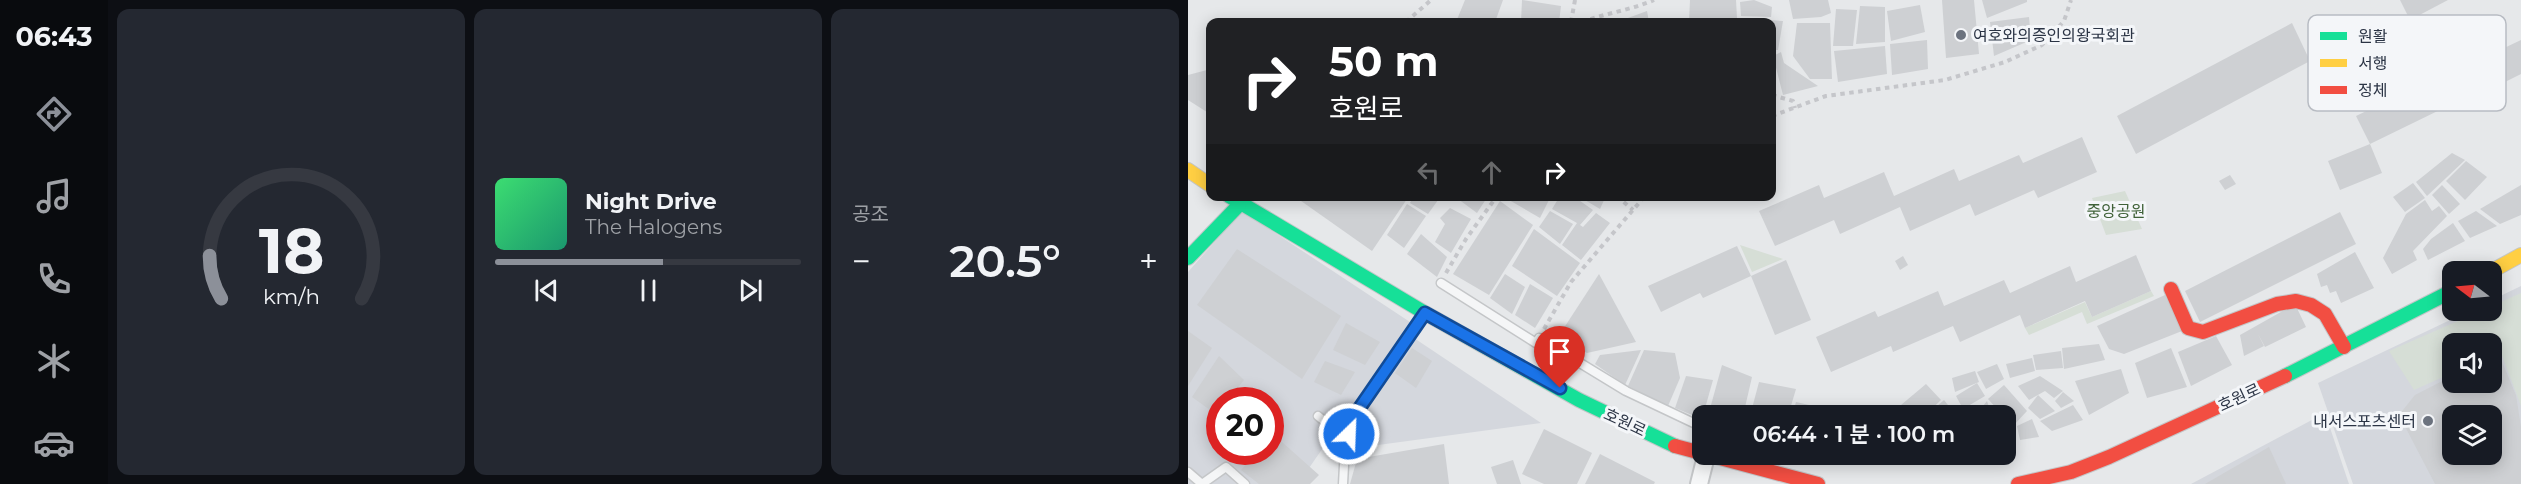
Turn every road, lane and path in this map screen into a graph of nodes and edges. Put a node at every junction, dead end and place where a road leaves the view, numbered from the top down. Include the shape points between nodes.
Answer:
1 (1431, 0) edge
2 (1575, 0) edge
3 (1654, 0) edge
4 (2071, 0) edge
5 (1411, 18) edge
6 (1572, 18) edge
7 (1593, 18) edge
8 (1776, 95) edge
9 (1795, 108) junction
10 (1776, 115) edge
11 (1188, 170) edge
12 (1206, 182) edge
13 (1234, 201) edge
14 (1493, 201) edge
15 (1623, 201) edge
16 (1641, 201) edge
17 (1633, 210) junction
18 (2521, 255) edge
19 (1188, 258) edge
20 (2502, 265) edge
21 (1441, 283) joint
22 (2172, 289) dead end
23 (2442, 296) edge
24 (1425, 313) junction
25 (1537, 341) junction
26 (2344, 347) junction
27 (1318, 416) dead end
28 (1692, 422) edge
29 (1349, 434) junction
30 (1692, 452) edge
31 (1704, 465) edge
32 (1753, 465) edge
33 (1188, 471) edge
34 (1245, 484) edge
35 (1343, 484) edge
36 (1699, 484) edge
37 (1818, 484) edge
38 (2018, 484) edge

1 - 5 path
2 - 6 path
3 - 7 path
4 - 9 path via 2064,21 2042,45 2005,62 1946,80 1826,96
8 - 9 path via 1792,101
9 - 10 path
11 - 12 street
13 - 19 street
13 - 24 street, 호원로
14 - 21 path
15 - 17 path
16 - 17 path
17 - 25 path via 1571,282
18 - 20 street
21 - 25 lane
22 - 26 street via 2188,328 2203,332 2277,304 2296,301 2325,314
23 - 26 street, 호원로
24 - 29 lane via 1354,416
24 - 30 street, 호원로 via 1579,400
25 - 28 lane via 1626,392
26 - 38 street, 호원로 via 2109,457 2072,472
27 - 29 lane
29 - 35 lane
31 - 36 street
32 - 37 street, 호원로
33 - 34 lane via 1202,484 1226,467

